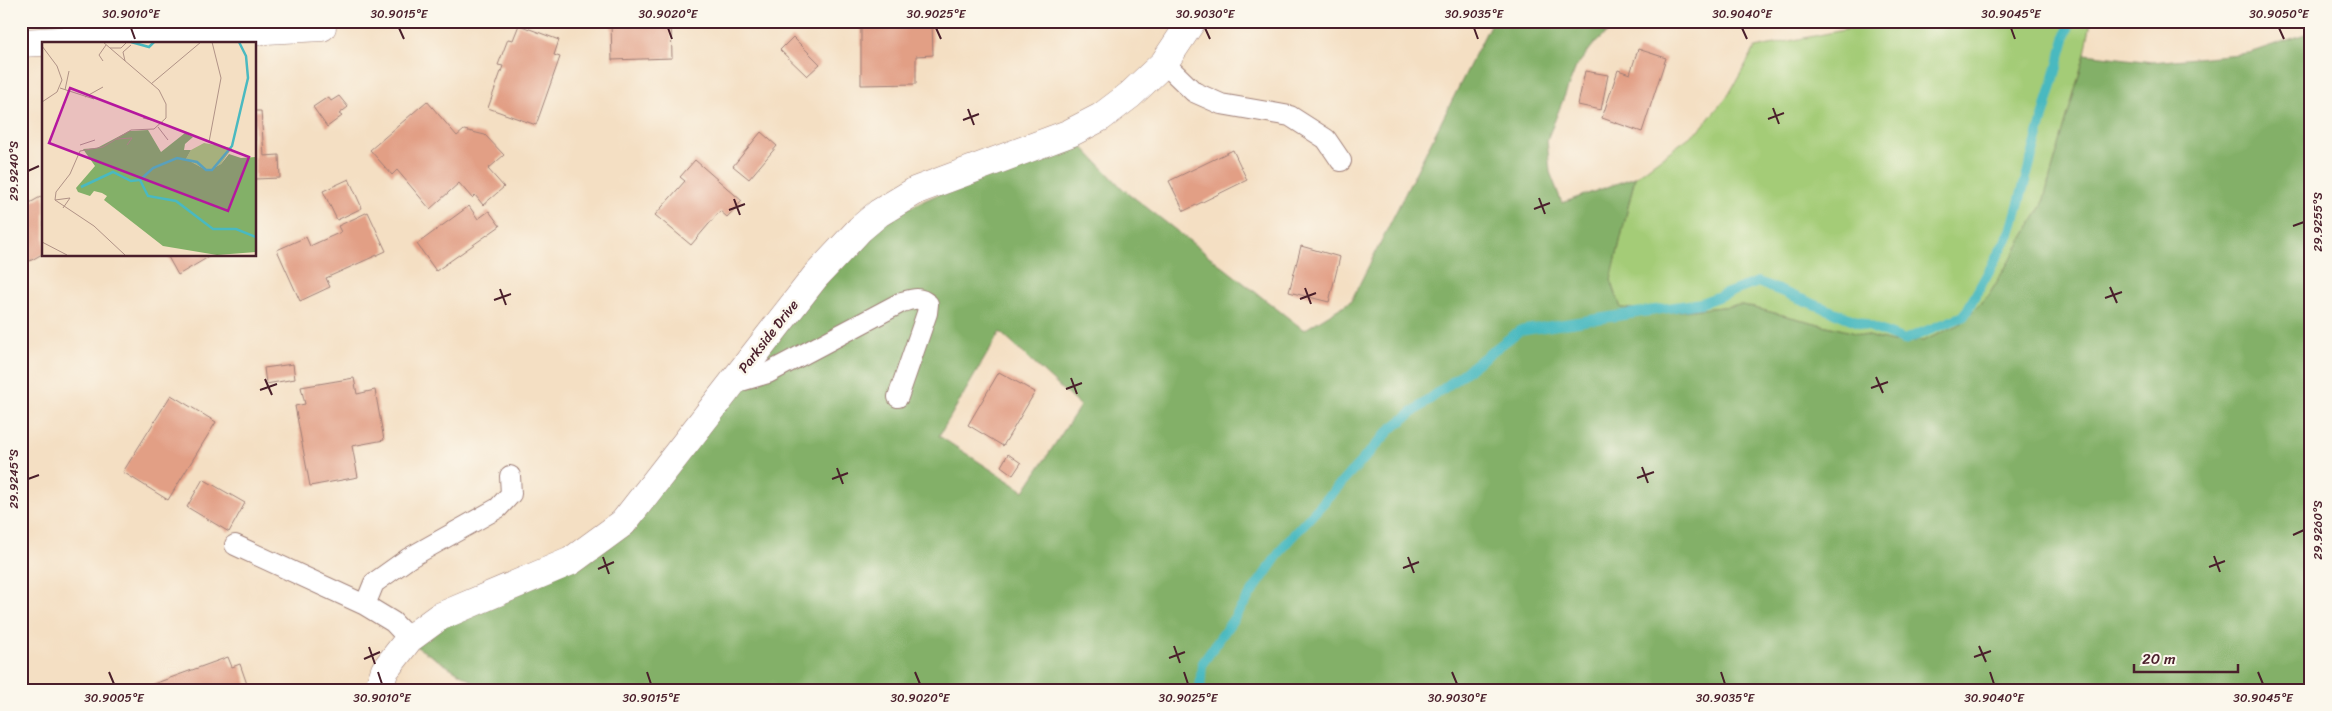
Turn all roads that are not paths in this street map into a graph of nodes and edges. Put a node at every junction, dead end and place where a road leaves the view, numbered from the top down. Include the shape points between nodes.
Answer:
1 (1192, 21) edge
2 (322, 27) dead end
3 (208, 28) edge
4 (21, 43) edge
5 (1164, 63) junction
6 (1341, 161) dead end
7 (730, 384) junction
8 (898, 397) dead end
9 (510, 476) dead end
10 (235, 545) dead end
11 (365, 605) junction
12 (410, 639) junction
13 (378, 690) edge

1 - 5 street, Parkside Drive
2 - 3 street
3 - 4 street
5 - 6 lane via 1194,92 1221,104 1290,116 1326,139
5 - 7 street, Parkside Drive via 1101,117 1070,133 917,190 879,213 815,277
7 - 8 lane via 768,373 902,302 922,299 928,304 927,313
7 - 12 street, Parkside Drive via 629,516 600,542 571,561 439,617
9 - 11 lane via 510,494 498,508 409,558 374,583
10 - 11 lane
11 - 12 lane via 393,622
12 - 13 street, Parkside Drive via 385,670

